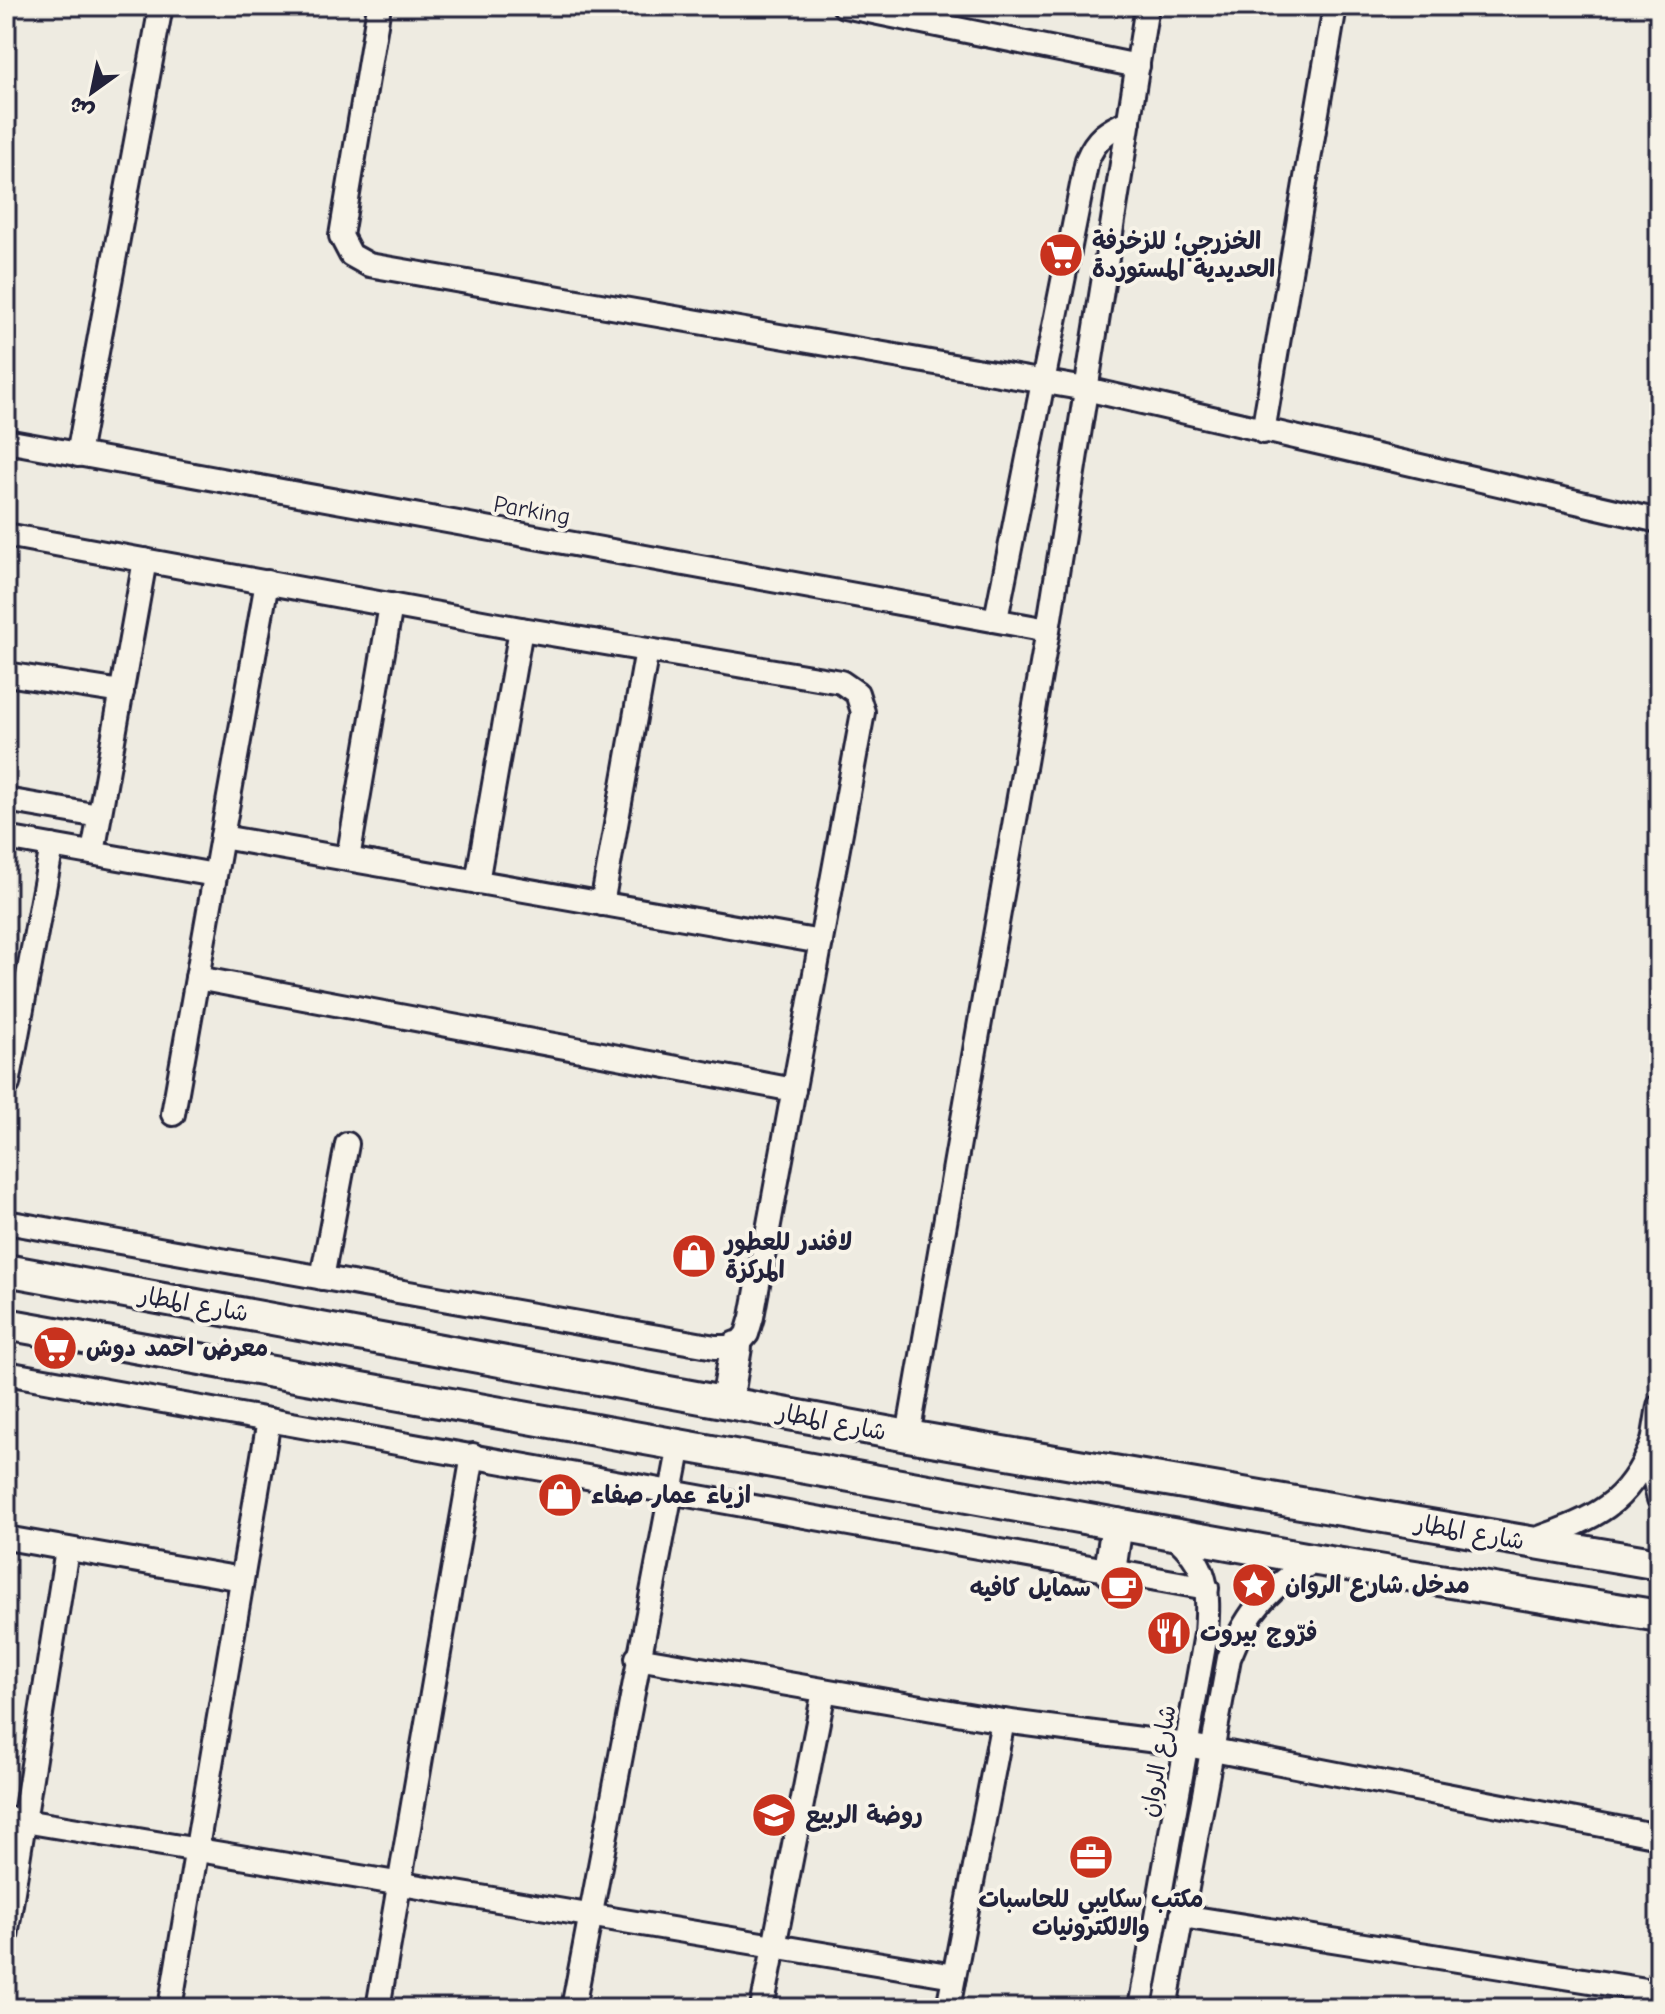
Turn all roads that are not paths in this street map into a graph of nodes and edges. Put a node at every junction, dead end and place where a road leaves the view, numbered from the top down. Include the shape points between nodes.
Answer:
1 (161, 6) edge
2 (379, 6) edge
3 (844, 6) edge
4 (1147, 6) edge
5 (1335, 6) edge
6 (910, 12) edge
7 (1138, 66) junction
8 (1129, 121) junction
9 (1042, 383) junction
10 (1086, 389) junction
11 (1263, 432) junction
12 (6, 441) edge
13 (78, 455) junction
14 (1659, 521) edge
15 (6, 535) edge
16 (145, 560) junction
17 (267, 582) junction
18 (391, 605) junction
19 (996, 619) junction
20 (521, 629) junction
21 (1048, 630) junction
22 (647, 650) junction
23 (6, 674) edge
24 (122, 692) junction
25 (6, 800) edge
26 (99, 816) junction
27 (222, 837) junction
28 (6, 838) edge
29 (52, 846) junction
30 (93, 853) junction
31 (348, 859) junction
32 (215, 875) junction
33 (477, 882) junction
34 (602, 904) junction
35 (821, 942) junction
36 (197, 978) junction
37 (8, 1084) edge
38 (794, 1090) junction
39 (173, 1114) dead end
40 (347, 1144) dead end
41 (6, 1222) edge
42 (6, 1270) edge
43 (322, 1278) junction
44 (6, 1324) edge
45 (736, 1347) junction
46 (6, 1373) edge
47 (727, 1402) junction
48 (1659, 1406) edge
49 (269, 1420) junction
50 (908, 1436) junction
51 (1652, 1444) junction
52 (680, 1445) junction
53 (473, 1455) junction
54 (670, 1492) junction
55 (1659, 1499) edge
56 (1117, 1524) junction
57 (1172, 1534) junction
58 (6, 1538) edge
59 (1529, 1542) junction
60 (67, 1549) junction
61 (1317, 1560) junction
62 (1659, 1564) edge
63 (1110, 1571) junction
64 (242, 1579) junction
65 (1207, 1588) junction
66 (1659, 1616) edge
67 (637, 1658) junction
68 (824, 1691) junction
69 (1003, 1721) junction
70 (1187, 1745) junction
71 (1212, 1750) junction
72 (16, 1820) edge
73 (1659, 1836) edge
74 (197, 1850) junction
75 (399, 1884) junction
76 (589, 1915) junction
77 (1182, 1916) junction
78 (6, 1936) edge
79 (772, 1946) junction
80 (954, 1976) junction
81 (1659, 1992) edge
82 (170, 2008) edge
83 (378, 2008) edge
84 (573, 2008) edge
85 (762, 2008) edge
86 (948, 2008) edge
87 (1140, 2008) edge
88 (1165, 2008) edge

1 - 13 street
2 - 9 street via 341,236 351,255 369,265
3 - 6 street
4 - 7 street
5 - 11 street
6 - 7 street
7 - 8 street
8 - 9 street via 1105,132 1087,160
8 - 10 street
9 - 10 street
9 - 19 street
10 - 11 street
10 - 21 street
11 - 14 street
12 - 13 street, Parking
13 - 19 street, Parking
15 - 16 street
16 - 17 street
16 - 24 street
17 - 18 street
17 - 27 street
18 - 20 street
18 - 31 street
19 - 21 street, Parking
20 - 22 street
20 - 33 street
21 - 50 street
22 - 34 street
22 - 35 street via 841,682 857,693 863,712
23 - 24 street
24 - 26 street
25 - 26 street
26 - 30 street
27 - 31 street
27 - 32 street
28 - 29 street
29 - 30 street
29 - 37 street
30 - 32 street
31 - 33 street
32 - 36 street
33 - 34 street
34 - 35 street
35 - 38 street
36 - 38 street
36 - 39 street
38 - 45 street via 751,1326
40 - 43 street
41 - 43 street
42 - 47 main road, شارع المطار
43 - 45 street
44 - 52 main road, شارع المطار
45 - 47 main road
46 - 49 street
47 - 50 main road, شارع المطار
48 - 51 street
49 - 53 street
49 - 64 street
50 - 59 main road, شارع المطار
51 - 55 street via 1652,1476
51 - 59 street via 1636,1478 1611,1507
52 - 54 street
52 - 56 main road, شارع المطار
53 - 54 street
53 - 75 street
54 - 63 street
54 - 67 street
56 - 57 main road, شارع المطار
56 - 63 main road
57 - 61 main road, شارع المطار
57 - 65 street, شارع الروان via 1192,1551
58 - 60 street
59 - 62 main road, شارع المطار
60 - 64 street
60 - 72 street
61 - 66 main road, شارع المطار
61 - 71 street via 1266,1594 1238,1635
63 - 65 street
64 - 74 street
65 - 70 street, شارع الروان via 1206,1634
67 - 68 street
67 - 76 street
68 - 69 street
68 - 79 street
69 - 70 street
69 - 80 street
70 - 71 street
70 - 87 street, شارع الروان
71 - 73 street
71 - 77 street
72 - 74 street
72 - 78 street
74 - 75 street
74 - 82 street
75 - 76 street
75 - 83 street
76 - 79 street
76 - 84 street
77 - 81 street
77 - 88 street
79 - 80 street
79 - 85 street
80 - 86 street

